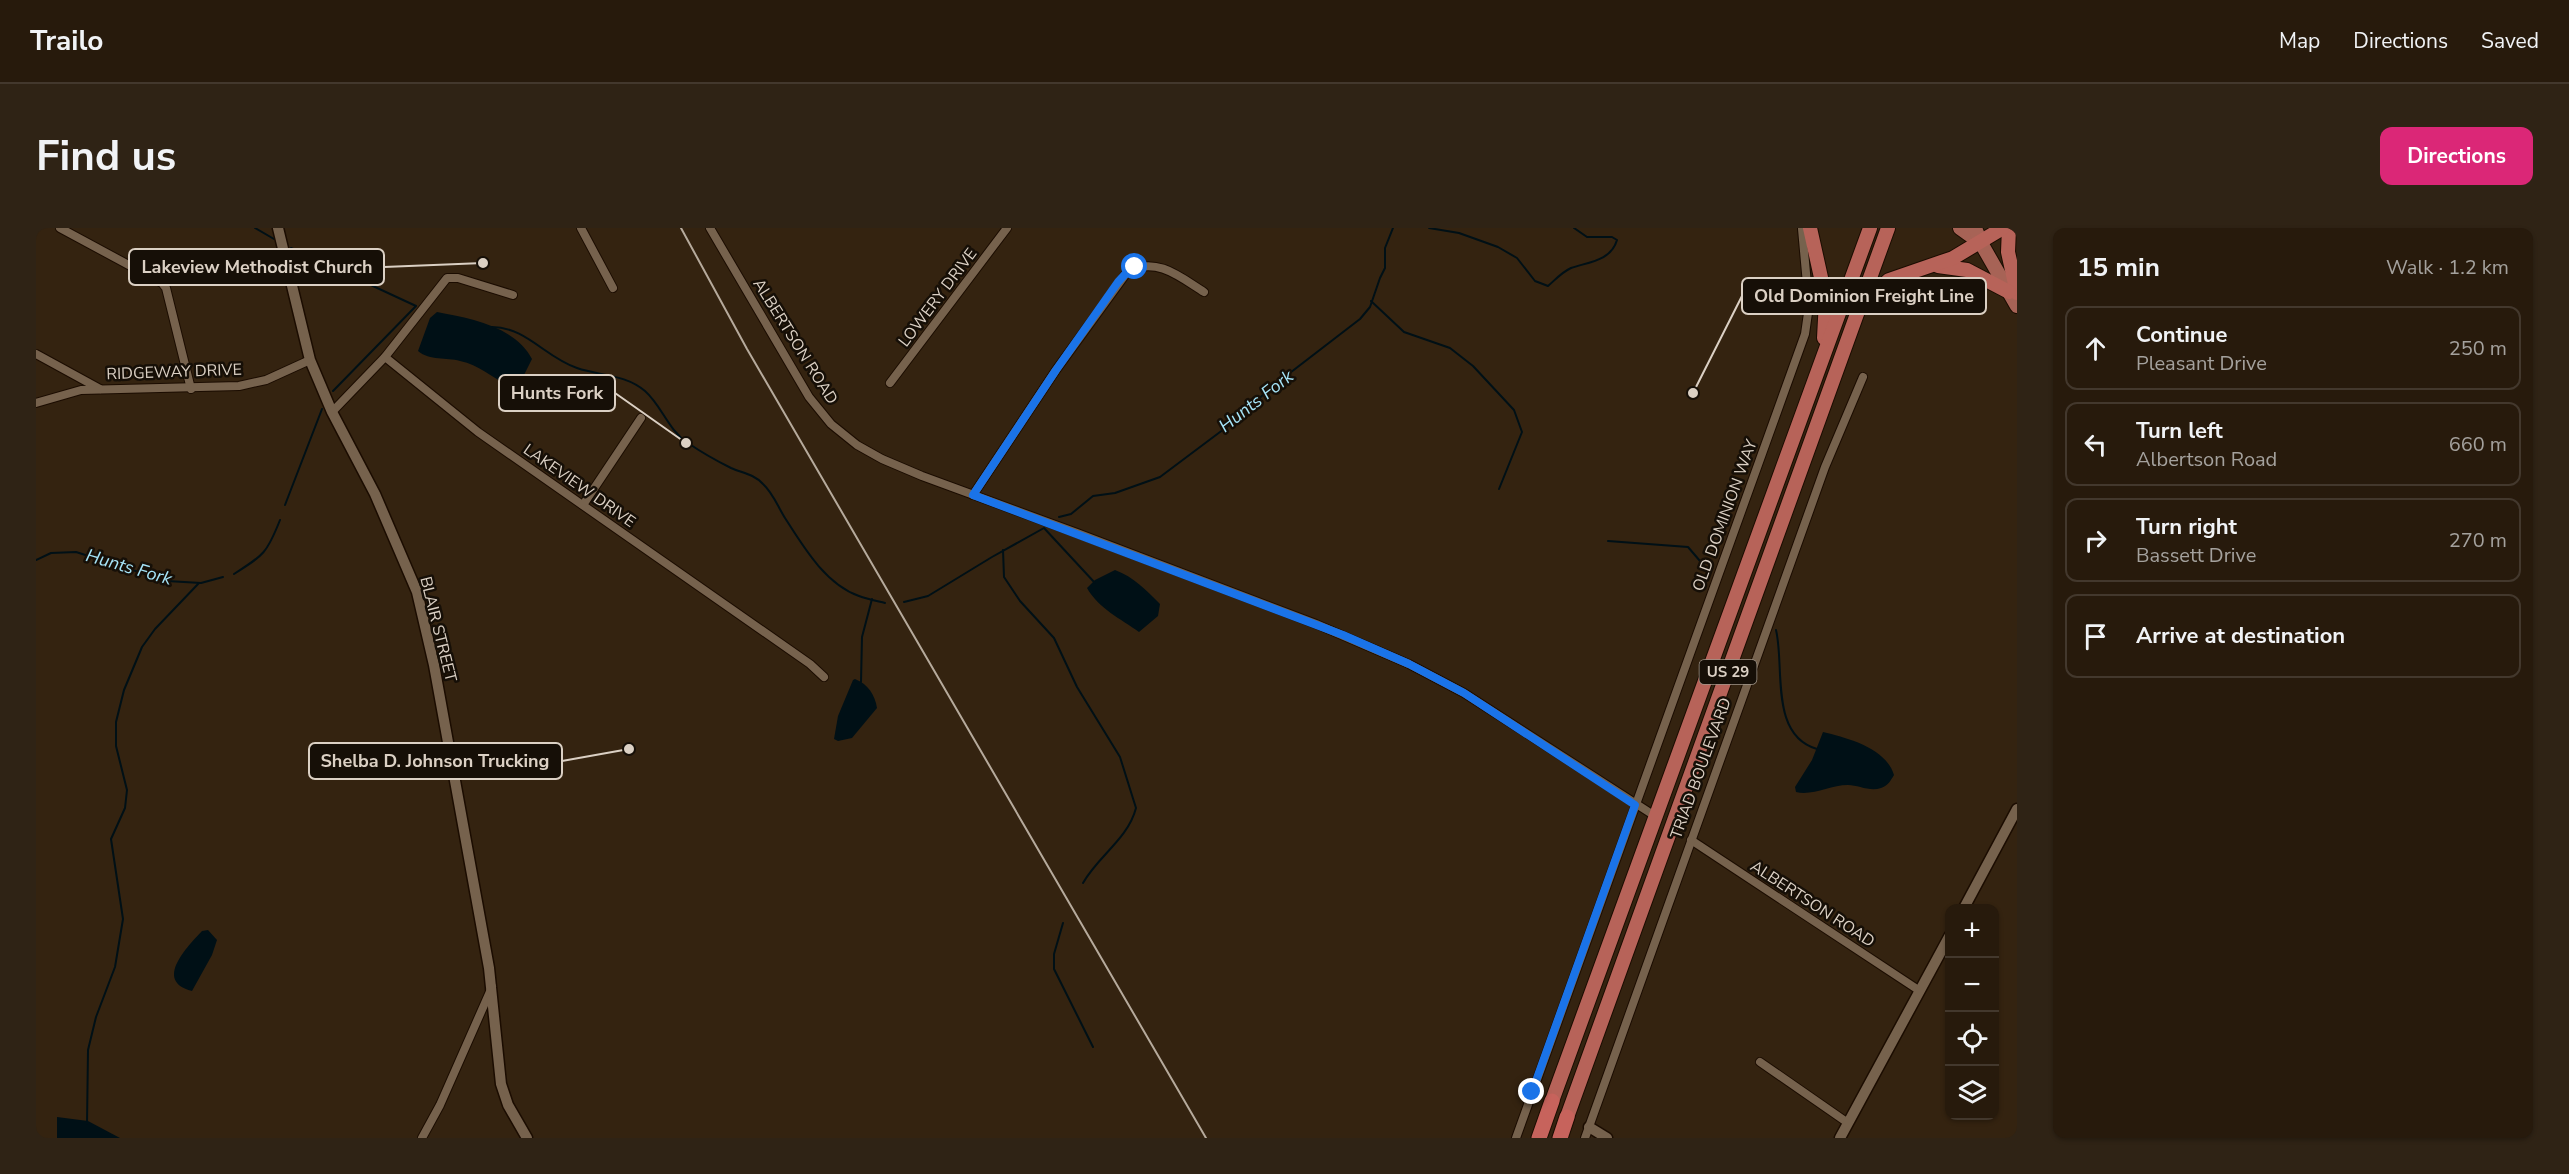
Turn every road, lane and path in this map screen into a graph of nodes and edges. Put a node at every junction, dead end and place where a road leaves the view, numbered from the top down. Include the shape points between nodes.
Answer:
1 (60, 228) edge
2 (278, 228) edge
3 (581, 228) edge
4 (710, 228) edge
5 (1007, 228) edge
6 (1804, 228) edge
7 (1870, 228) edge
8 (1888, 228) edge
9 (1960, 228) edge
10 (1975, 228) edge
11 (2003, 228) edge
12 (2009, 228) edge
13 (1981, 243) junction
14 (1933, 265) junction
15 (613, 288) dead end
16 (1204, 292) dead end
17 (2013, 293) edge
18 (513, 295) dead end
19 (2017, 306) edge
20 (1849, 340) junction
21 (36, 354) edge
22 (385, 357) junction
23 (310, 360) junction
24 (1863, 377) dead end
25 (890, 383) dead end
26 (100, 388) junction
27 (191, 389) junction
28 (36, 402) edge
29 (333, 412) junction
30 (641, 418) dead end
31 (1799, 422) junction
32 (973, 495) junction
33 (584, 505) junction
34 (824, 677) dead end
35 (1635, 805) junction
36 (2017, 809) edge
37 (1655, 816) junction
38 (1690, 840) junction
39 (1967, 904) edge
40 (1945, 944) edge
41 (492, 987) junction
42 (1920, 991) junction
43 (1760, 1062) dead end
44 (1552, 1101) joint
45 (1567, 1116) joint
46 (1848, 1123) junction
47 (1587, 1133) edge
48 (422, 1138) edge
49 (527, 1138) edge
50 (1516, 1138) edge
51 (1539, 1138) edge
52 (1560, 1138) edge
53 (1607, 1138) edge
54 (1840, 1138) edge

1 - 27 street via 162,283
2 - 23 street, BLAIR STREET
3 - 15 street
4 - 32 street, ALBERTSON ROAD via 809,397 831,424 882,459
5 - 25 street, LOWERY DRIVE
6 - 31 highway via 1826,300 1827,316
6 - 35 street, OLD DOMINION WAY via 1809,306 1805,334
7 - 31 highway, US 29
8 - 20 highway, US 29
9 - 13 main road
10 - 13 main road
11 - 13 highway
12 - 17 highway
13 - 14 highway
13 - 17 main road
14 - 17 highway via 1967,270
14 - 20 highway via 1889,280 1880,287
16 - 32 street via 1159,266 1141,265 1128,271
17 - 19 main road
18 - 22 street via 447,278
20 - 45 highway, US 29
21 - 26 street
22 - 29 street
22 - 33 street, LAKEVIEW DRIVE via 478,432
23 - 27 street, RIDGEWAY DRIVE via 254,383
23 - 29 street, BLAIR STREET
24 - 38 street, TRIAD BOULEVARD via 1826,467
26 - 27 street, RIDGEWAY DRIVE
26 - 28 street, RIDGEWAY DRIVE
29 - 41 street, BLAIR STREET via 375,494 417,592 434,665
30 - 33 street
31 - 37 highway, US 29
32 - 35 street, ALBERTSON ROAD via 1343,635 1409,664 1464,693
33 - 34 street, LAKEVIEW DRIVE
35 - 37 street, ALBERTSON ROAD
35 - 50 street, OLD DOMINION WAY
36 - 39 street
37 - 44 highway, US 29
38 - 42 street, ALBERTSON ROAD
38 - 47 street, TRIAD BOULEVARD
40 - 42 street
41 - 48 street
41 - 49 street, BLAIR STREET via 501,1084 507,1105
42 - 46 street
43 - 46 street
44 - 51 highway, US 29
45 - 52 highway, US 29
46 - 54 street
47 - 53 street

